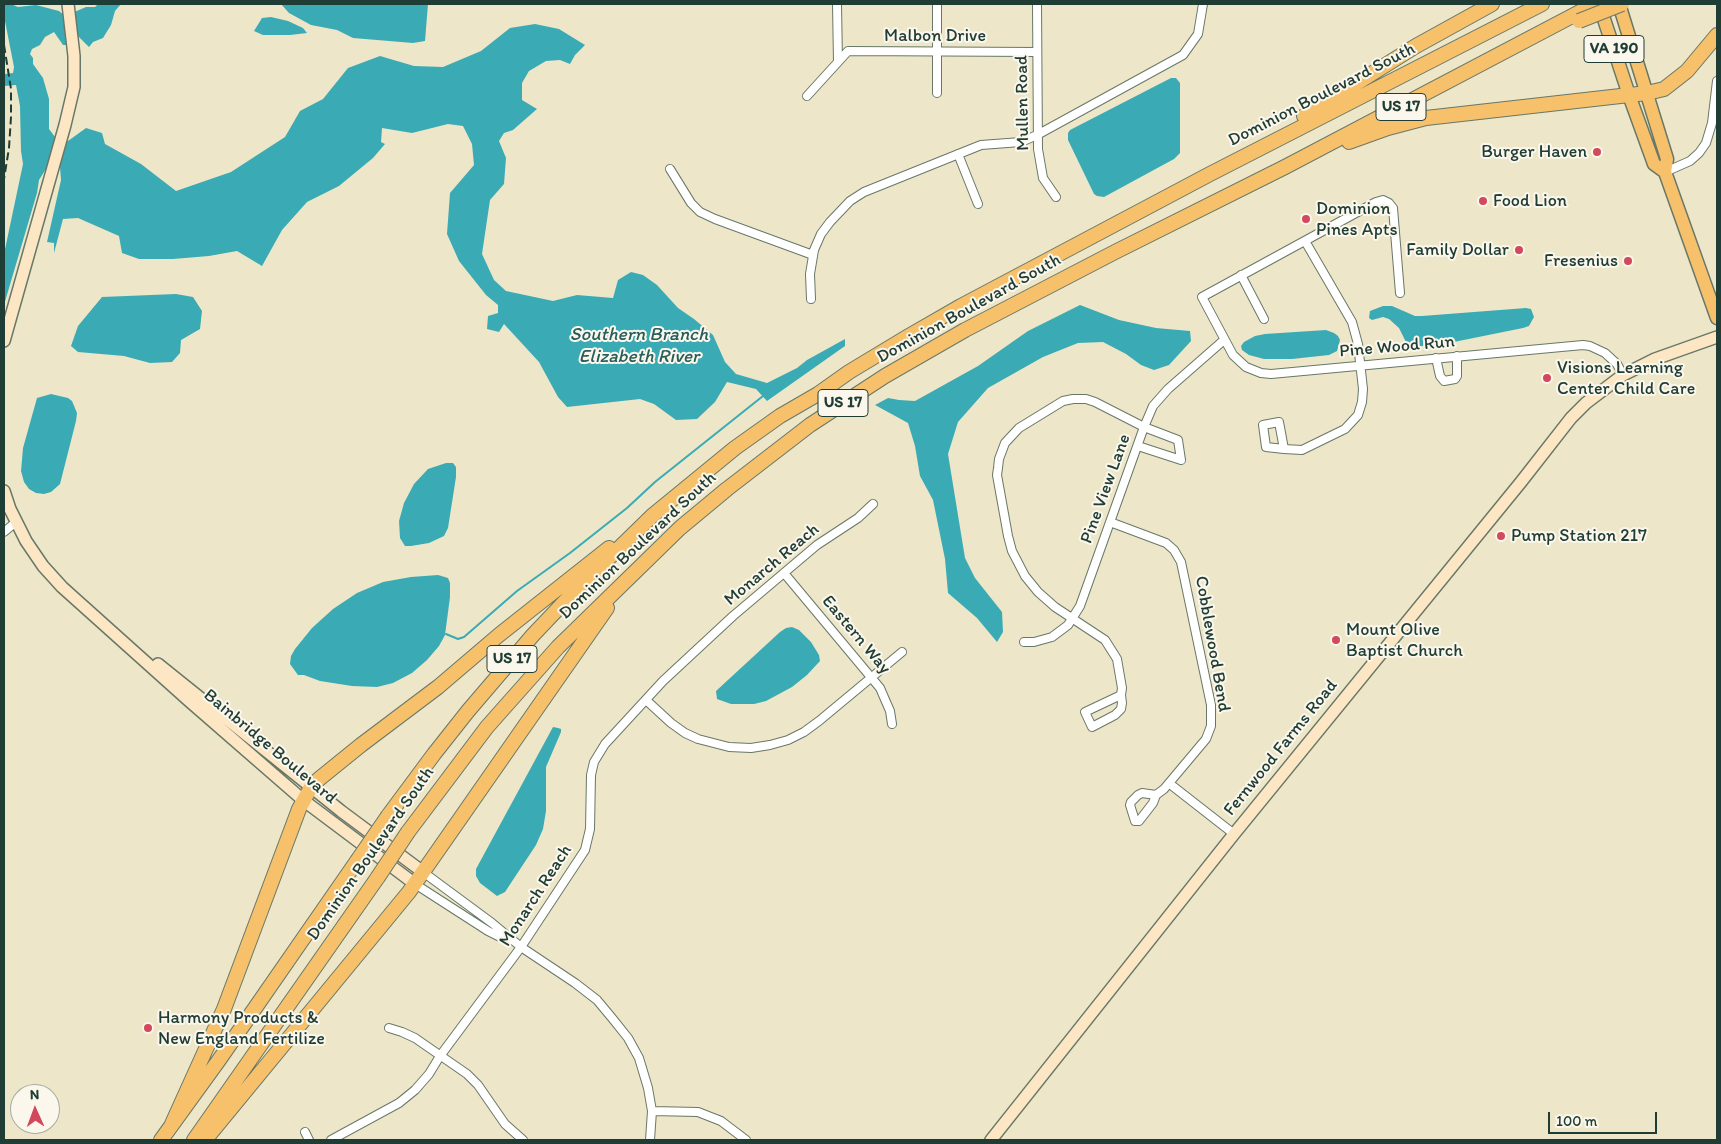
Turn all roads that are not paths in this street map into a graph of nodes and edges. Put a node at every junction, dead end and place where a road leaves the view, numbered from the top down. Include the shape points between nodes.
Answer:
1 (837, 4) edge
2 (937, 4) edge
3 (1037, 4) edge
4 (1203, 4) edge
5 (1492, 4) edge
6 (1542, 4) edge
7 (1597, 4) edge
8 (1620, 4) edge
9 (68, 5) edge
10 (1577, 18) junction
11 (1717, 35) edge
12 (937, 51) junction
13 (1037, 52) junction
14 (838, 62) junction
15 (1717, 81) edge
16 (937, 93) dead end
17 (1646, 93) junction
18 (1628, 95) junction
19 (807, 96) dead end
20 (1037, 135) junction
21 (958, 154) junction
22 (1285, 167) junction
23 (670, 168) dead end
24 (1665, 172) junction
25 (1210, 174) junction
26 (1056, 197) dead end
27 (978, 204) dead end
28 (1305, 241) junction
29 (813, 256) junction
30 (1241, 275) junction
31 (1400, 293) dead end
32 (811, 298) dead end
33 (1717, 318) edge
34 (1264, 319) dead end
35 (1717, 337) edge
36 (1224, 340) junction
37 (4, 341) edge
38 (1457, 356) junction
39 (1436, 358) junction
40 (1360, 366) junction
41 (1623, 375) junction
42 (1144, 428) junction
43 (1138, 446) junction
44 (1284, 448) dead end
45 (4, 491) edge
46 (873, 504) dead end
47 (652, 516) junction
48 (16, 522) junction
49 (1110, 522) junction
50 (4, 532) edge
51 (784, 573) junction
52 (631, 575) junction
53 (1072, 618) junction
54 (108, 628) junction
55 (1024, 642) dead end
56 (902, 652) dead end
57 (872, 678) junction
58 (1121, 695) junction
59 (646, 700) junction
60 (892, 724) dead end
61 (1170, 784) junction
62 (311, 787) junction
63 (1156, 795) dead end
64 (303, 800) junction
65 (1234, 834) junction
66 (423, 872) junction
67 (415, 884) junction
68 (521, 947) junction
69 (389, 1028) dead end
70 (440, 1056) junction
71 (652, 1111) junction
72 (167, 1131) edge
73 (305, 1132) dead end
74 (194, 1140) edge
75 (205, 1140) edge
76 (309, 1140) edge
77 (332, 1140) edge
78 (523, 1140) edge
79 (650, 1140) edge
80 (746, 1140) edge
81 (991, 1140) edge

1 - 14 street
2 - 12 street
3 - 13 street, Mullen Road
4 - 20 street via 1198,34 1183,56
5 - 25 highway via 1416,46
6 - 25 highway, Dominion Boulevard South
7 - 10 highway
7 - 18 main road, VA 190
8 - 10 highway, bridge
8 - 17 main road, VA 190
9 - 37 main road via 74,87
10 - 22 highway, Dominion Boulevard South / US 17
11 - 17 highway via 1687,71 1664,89
12 - 13 street, Malbon Drive
12 - 14 street, Malbon Drive via 848,51
12 - 16 street
13 - 20 street, Mullen Road
14 - 19 street, Malbon Drive
15 - 24 street via 1712,124 1706,143 1690,161
17 - 18 highway
17 - 24 main road, VA 190 via 1667,159
18 - 22 highway via 1426,118 1388,128
18 - 24 main road, VA 190 via 1654,164
20 - 21 street via 1021,142 981,145
20 - 26 street, Mullen Road via 1043,178
21 - 27 street
21 - 29 street via 864,192 850,201 830,222
22 - 52 highway, Dominion Boulevard South / US 17 via 998,312 885,376 810,425 760,463 680,528
23 - 29 street via 700,212
24 - 33 main road, VA 190
25 - 47 highway, Dominion Boulevard South / US 17 via 961,306 866,362 764,427
28 - 30 street
28 - 31 street via 1376,202 1383,200 1389,203 1393,208
28 - 40 street via 1352,322
29 - 32 street
30 - 34 street
30 - 36 street, Pine Wood Run via 1202,297
35 - 41 main road, Fernwood Farms Road via 1655,359
36 - 40 street, Pine Wood Run via 1238,361 1261,373
36 - 42 street, Pine View Lane via 1158,399
38 - 39 street, Pine Wood Run
38 - 39 street via 1457,376 1444,381
38 - 41 street, Pine Wood Run via 1583,345 1605,352
39 - 40 street, Pine Wood Run
40 - 44 street via 1362,402 1351,424 1302,450
41 - 65 main road, Fernwood Farms Road via 1586,403 1554,438
42 - 43 street, Pine View Lane
42 - 43 street via 1178,440 1181,460
42 - 53 street via 1095,402 1073,399 1063,401 1018,428 1001,452 998,475 1012,551 1038,592
43 - 49 street, Pine View Lane
45 - 48 main road, Bainbridge Boulevard
46 - 51 street, Monarch Reach
47 - 62 highway via 596,557
47 - 72 highway, Dominion Boulevard South / US 17, bridge via 571,595 497,676 434,754
48 - 50 street
48 - 54 main road, Bainbridge Boulevard via 52,576
49 - 53 street, Pine View Lane via 1080,606
49 - 61 street, Cobblewood Bend via 1166,543 1183,566 1211,705 1212,726 1206,739
51 - 57 street, Eastern Way
51 - 59 street, Monarch Reach via 733,616
52 - 66 highway
52 - 74 highway, Dominion Boulevard South / US 17, bridge via 516,693 458,765
53 - 55 street, Pine View Lane via 1055,636
53 - 58 street via 1110,646 1117,659
54 - 62 main road, Bainbridge Boulevard
54 - 64 main road, Bainbridge Boulevard
56 - 57 street
57 - 59 street via 804,732 788,740 751,748 729,747 698,739 670,723
57 - 60 street, Eastern Way via 886,699
58 - 58 street via 1085,712 1092,727 1116,715 1121,709
59 - 68 street, Monarch Reach via 605,744 594,762 590,829 585,850
61 - 63 street, Cobblewood Bend
61 - 65 street
62 - 64 highway
62 - 66 main road, Bainbridge Boulevard
64 - 67 main road, Bainbridge Boulevard
64 - 72 highway via 224,1009
65 - 81 main road, Fernwood Farms Road
66 - 67 highway
66 - 68 street
67 - 68 street via 488,931
67 - 75 highway
68 - 70 street, Monarch Reach
68 - 71 street via 597,1000 628,1038 639,1058
69 - 70 street via 414,1038
70 - 77 street, Monarch Reach via 416,1090
70 - 78 street via 478,1085 505,1124
71 - 79 street
71 - 80 street via 698,1112 721,1121
73 - 76 street

